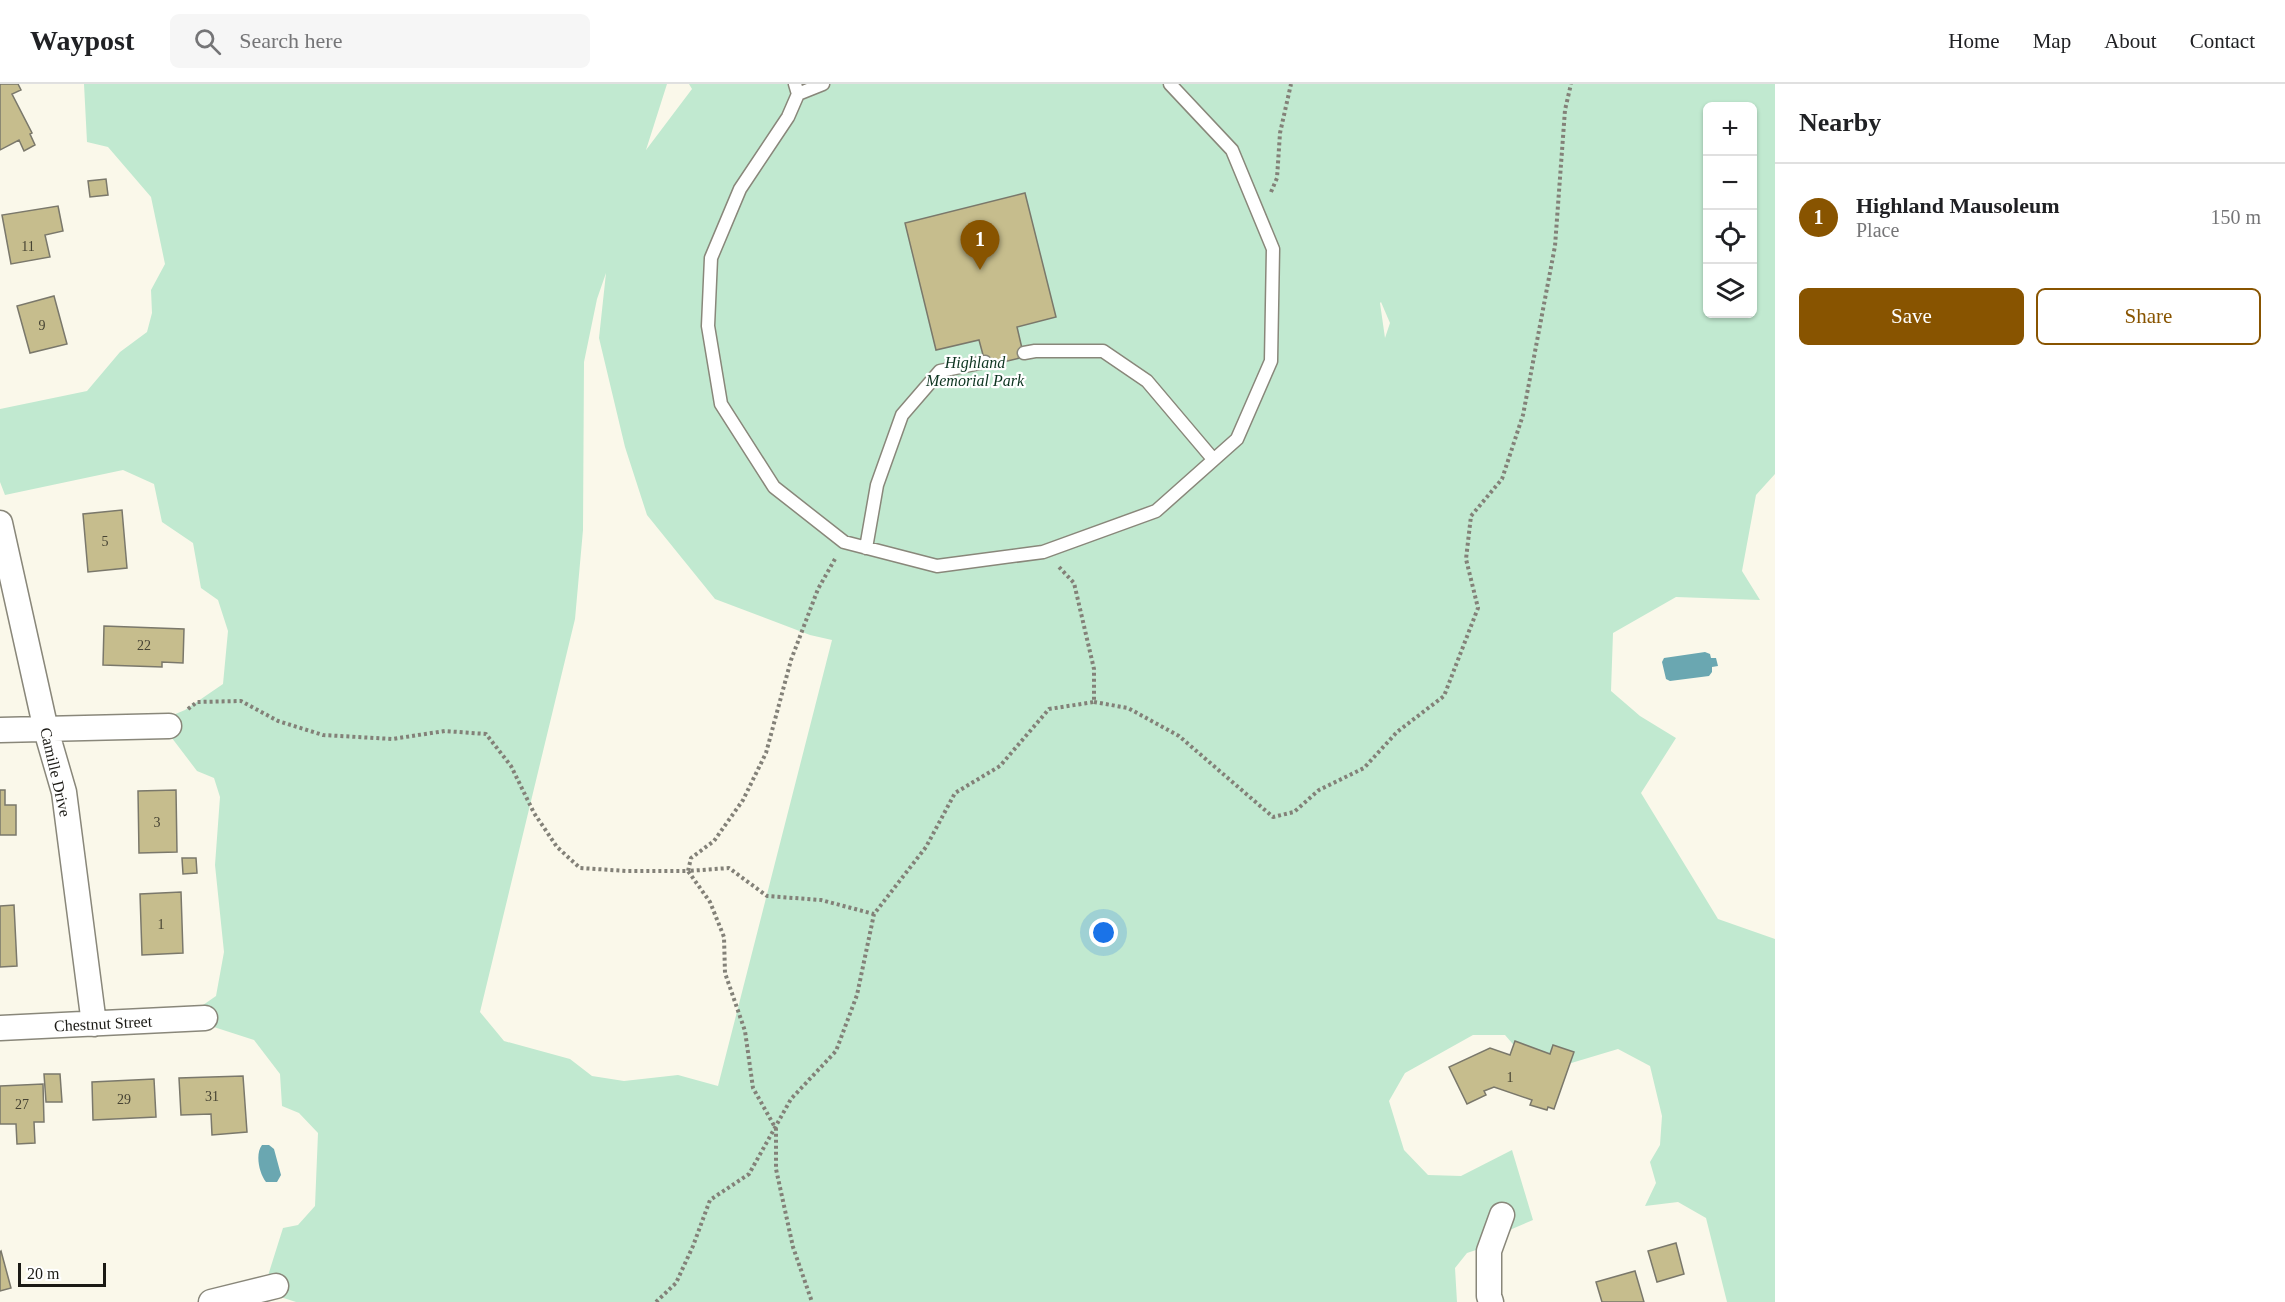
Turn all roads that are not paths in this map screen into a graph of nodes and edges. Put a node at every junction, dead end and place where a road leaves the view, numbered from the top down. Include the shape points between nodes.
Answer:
1 (823, 84) edge
2 (1170, 84) edge
3 (797, 89) edge
4 (1024, 353) dead end
5 (985, 362) dead end
6 (1214, 459) junction
7 (0, 522) edge
8 (866, 548) junction
9 (169, 726) road end
10 (0, 730) edge
11 (46, 730) junction
12 (205, 1018) dead end
13 (94, 1024) junction
14 (0, 1028) edge
15 (1502, 1215) dead end
16 (276, 1286) dead end
17 (212, 1302) edge
18 (1491, 1302) edge

1 - 3 lane
2 - 6 lane via 1232,150 1273,249 1271,361 1237,439
3 - 8 lane via 788,117 740,189 711,258 708,326 721,404 774,487 844,542
4 - 6 lane via 1103,351 1147,381
5 - 8 lane via 940,371 902,415 877,485
6 - 8 lane via 1156,510 1043,552 937,566
7 - 11 street, Camille Drive
9 - 11 street
10 - 11 street
11 - 13 street, Camille Drive via 64,792
12 - 13 street, Chestnut Street
13 - 14 street, Chestnut Street
15 - 18 street via 1489,1251
16 - 17 street

